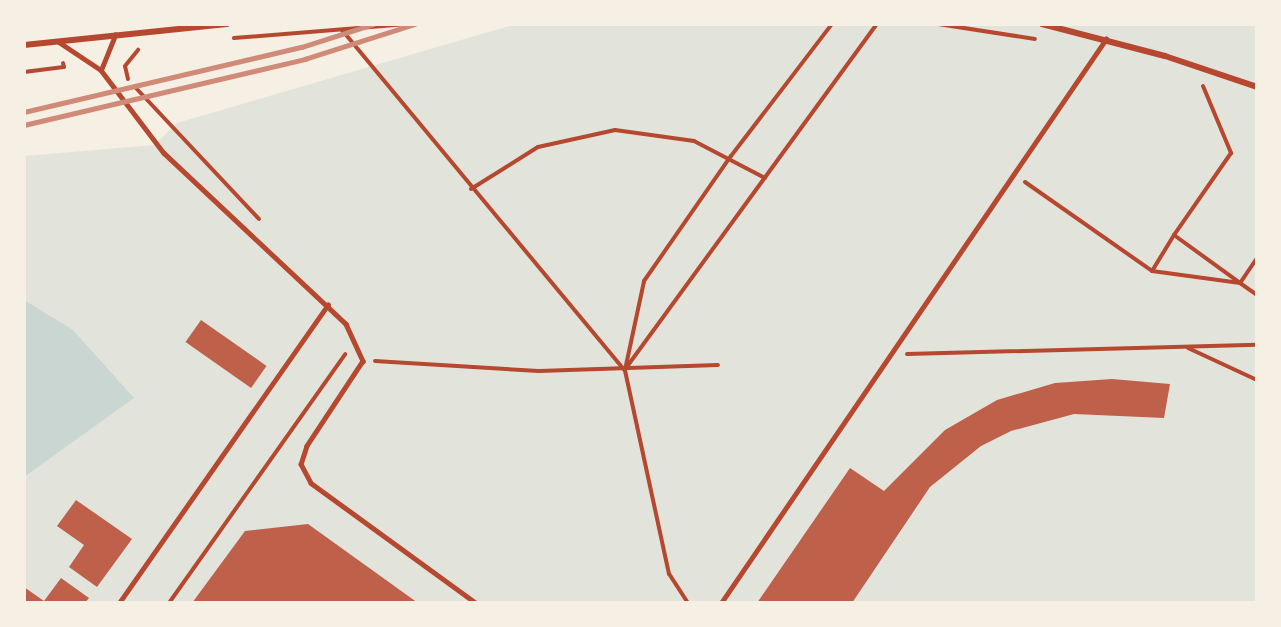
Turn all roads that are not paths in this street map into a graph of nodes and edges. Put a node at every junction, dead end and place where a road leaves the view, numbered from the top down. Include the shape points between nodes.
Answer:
1 (227, 24) edge
2 (1042, 24) edge
3 (205, 25) edge
4 (115, 35) junction
5 (1106, 39) junction
6 (58, 41) junction
7 (24, 45) edge
8 (101, 70) junction
9 (1257, 87) edge
10 (328, 305) junction
11 (118, 603) edge
12 (476, 603) edge
13 (721, 603) edge

1 - 3 street
2 - 5 street
3 - 4 street
4 - 6 street
4 - 8 lane
5 - 9 street
5 - 13 lane
6 - 7 street
6 - 8 lane
8 - 10 lane via 164,153
10 - 11 lane
10 - 12 lane via 358,340 363,361 307,446 301,464 311,483

